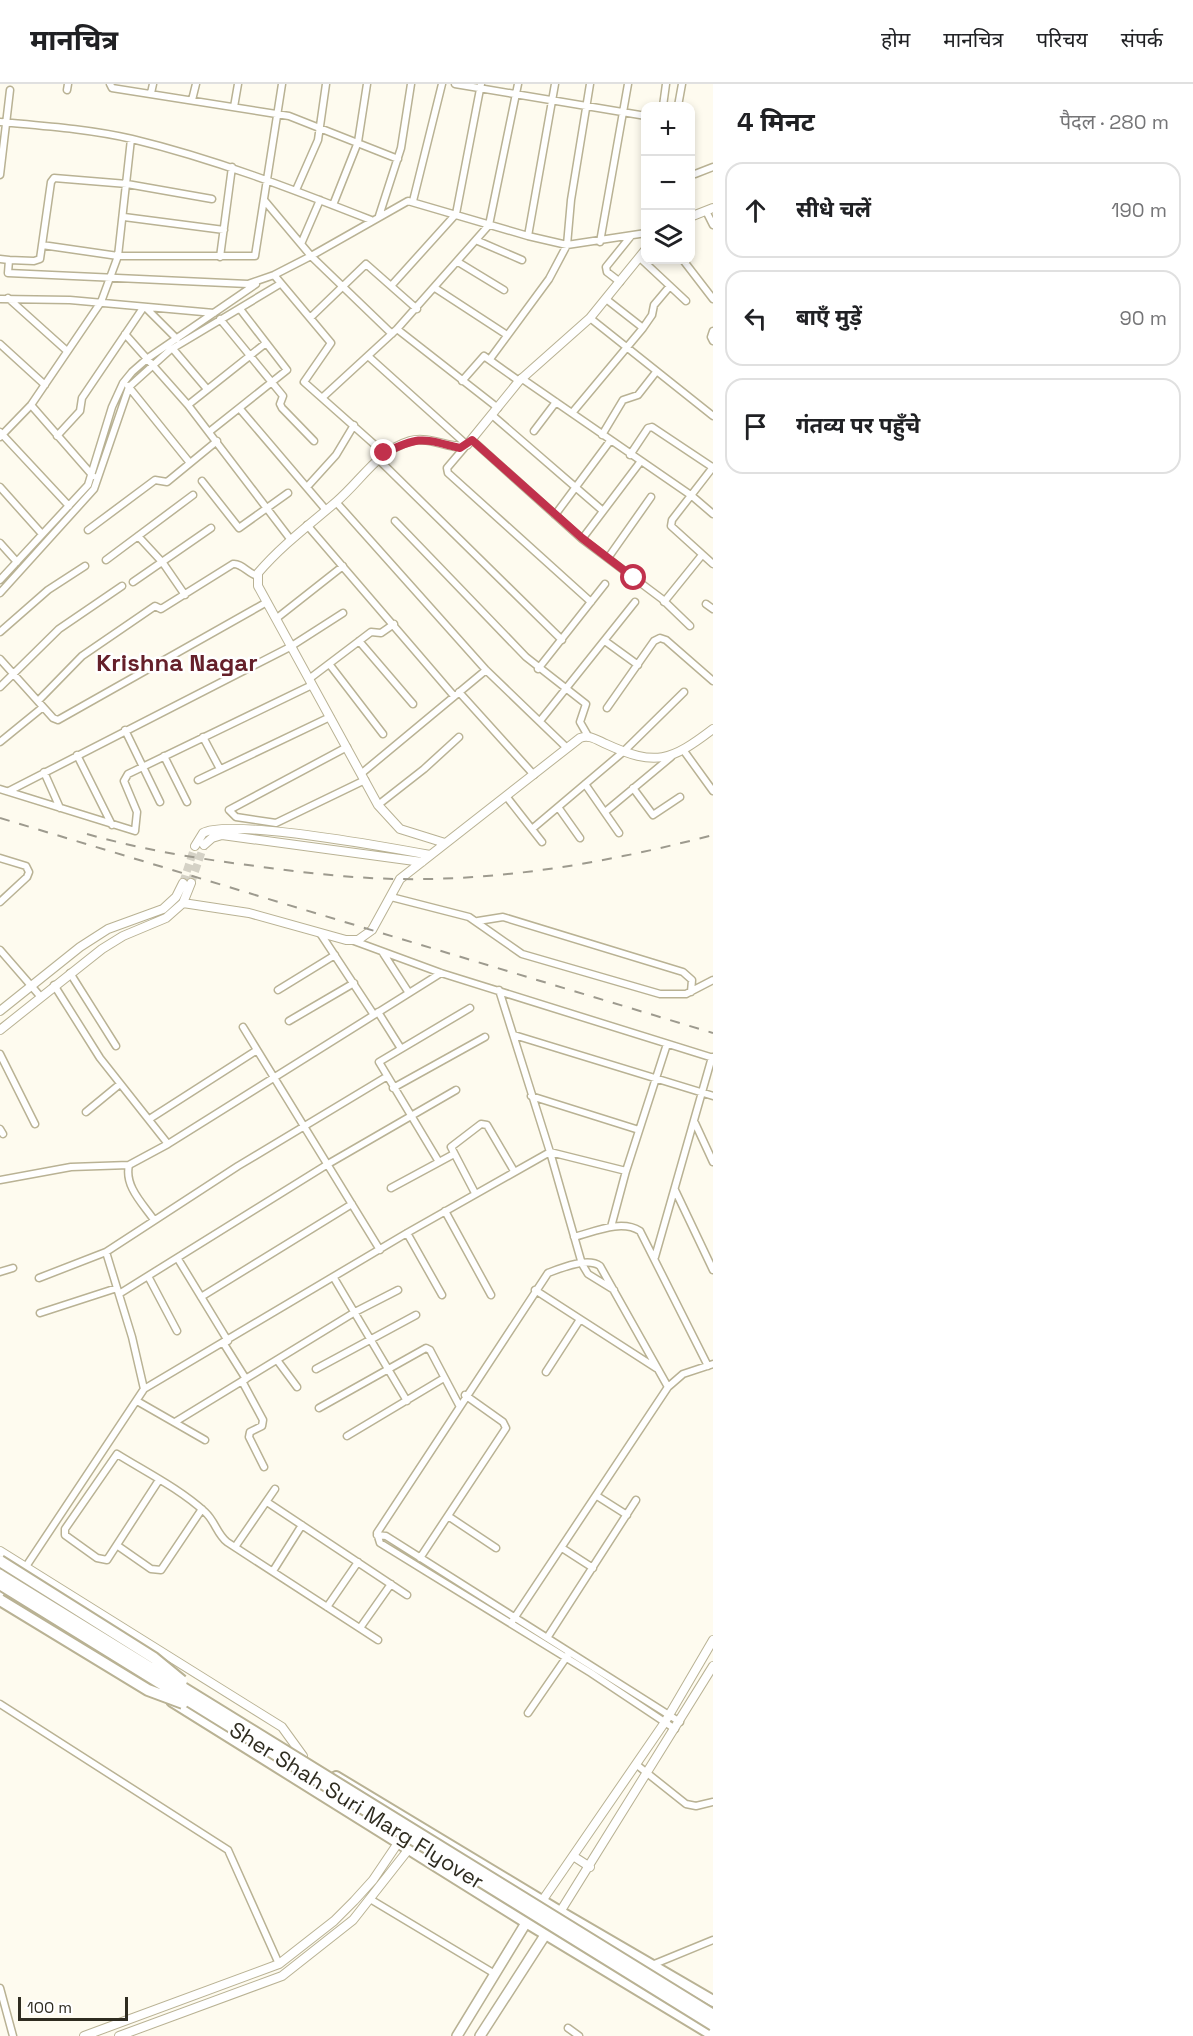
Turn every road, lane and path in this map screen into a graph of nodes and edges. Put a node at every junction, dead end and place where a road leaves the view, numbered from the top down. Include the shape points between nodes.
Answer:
1 (110, 84) edge
2 (153, 84) edge
3 (196, 84) edge
4 (238, 84) edge
5 (282, 84) edge
6 (326, 84) edge
7 (368, 84) edge
8 (411, 84) edge
9 (442, 84) edge
10 (455, 84) edge
11 (518, 84) edge
12 (555, 84) edge
13 (590, 84) edge
14 (628, 84) edge
15 (666, 84) edge
16 (682, 84) edge
17 (480, 86) edge
18 (10, 90) dead end
19 (151, 93) junction
20 (516, 94) junction
21 (553, 99) junction
22 (192, 100) junction
23 (664, 102) edge
24 (679, 102) edge
25 (587, 106) junction
26 (234, 107) junction
27 (624, 112) junction
28 (278, 114) junction
29 (641, 115) edge
30 (3, 122) edge
31 (320, 127) junction
32 (131, 139) junction
33 (358, 142) junction
34 (398, 159) junction
35 (713, 166) edge
36 (232, 167) junction
37 (695, 174) dead end
38 (0, 175) edge
39 (268, 179) junction
40 (127, 184) junction
41 (296, 190) junction
42 (212, 199) dead end
43 (264, 200) junction
44 (320, 200) junction
45 (413, 201) junction
46 (333, 205) junction
47 (709, 209) edge
48 (456, 214) junction
49 (695, 215) edge
50 (379, 216) junction
51 (124, 217) junction
52 (371, 220) junction
53 (489, 225) junction
54 (713, 225) edge
55 (224, 230) junction
56 (641, 234) edge
57 (631, 235) junction
58 (528, 236) junction
59 (478, 241) junction
60 (600, 242) junction
61 (301, 244) junction
62 (42, 245) junction
63 (567, 245) junction
64 (118, 256) junction
65 (311, 256) junction
66 (220, 257) junction
67 (640, 258) joint
68 (0, 259) edge
69 (9, 260) junction
70 (522, 260) dead end
71 (458, 262) junction
72 (686, 264) edge
73 (274, 275) junction
74 (111, 279) junction
75 (260, 281) junction
76 (620, 282) junction
77 (280, 284) junction
78 (341, 286) junction
79 (391, 286) junction
80 (670, 286) junction
81 (435, 288) junction
82 (504, 290) dead end
83 (712, 296) edge
84 (4, 298) edge
85 (606, 298) junction
86 (686, 300) dead end
87 (100, 302) junction
88 (145, 308) junction
89 (240, 309) junction
90 (417, 309) junction
91 (214, 313) junction
92 (311, 317) junction
93 (590, 318) junction
94 (220, 319) junction
95 (643, 328) junction
96 (394, 331) junction
97 (713, 331) edge
98 (125, 334) junction
99 (507, 335) junction
100 (177, 339) junction
101 (713, 341) edge
102 (266, 343) junction
103 (0, 344) edge
104 (173, 349) junction
105 (627, 349) junction
106 (67, 351) junction
107 (251, 355) junction
108 (368, 356) junction
109 (148, 358) junction
110 (490, 359) junction
111 (154, 364) junction
112 (656, 372) junction
113 (520, 379) junction
114 (462, 381) junction
115 (273, 383) junction
116 (126, 385) junction
117 (45, 386) junction
118 (207, 389) junction
119 (323, 397) junction
120 (556, 402) junction
121 (31, 405) junction
122 (188, 405) junction
123 (498, 408) junction
124 (240, 409) junction
125 (572, 413) junction
126 (492, 415) junction
127 (713, 416) edge
128 (354, 425) junction
129 (209, 432) junction
130 (534, 432) dead end
131 (1, 435) edge
132 (602, 435) junction
133 (57, 436) junction
134 (217, 441) junction
135 (314, 441) dead end
136 (610, 441) junction
137 (468, 444) junction
138 (384, 453) junction
139 (630, 455) junction
140 (378, 459) junction
141 (641, 462) junction
142 (190, 463) junction
143 (713, 467) edge
144 (93, 476) junction
145 (202, 481) dead end
146 (0, 487) edge
147 (307, 487) junction
148 (575, 487) junction
149 (288, 494) dead end
150 (193, 495) dead end
151 (692, 496) junction
152 (651, 497) dead end
153 (336, 502) junction
154 (69, 506) junction
155 (269, 509) junction
156 (326, 510) junction
157 (603, 511) junction
158 (713, 514) edge
159 (555, 515) junction
160 (395, 520) dead end
161 (307, 525) junction
162 (211, 528) dead end
163 (88, 530) dead end
164 (42, 534) junction
165 (138, 536) junction
166 (582, 538) junction
167 (291, 540) junction
168 (0, 543) edge
169 (702, 555) junction
170 (608, 558) junction
171 (106, 560) dead end
172 (17, 562) junction
173 (163, 563) junction
174 (713, 564) edge
175 (86, 566) dead end
176 (343, 566) junction
177 (257, 576) junction
178 (0, 580) edge
179 (133, 582) dead end
180 (605, 584) dead end
181 (122, 585) dead end
182 (0, 593) edge
183 (185, 594) junction
184 (267, 602) junction
185 (591, 602) junction
186 (635, 602) dead end
187 (664, 602) junction
188 (706, 604) dead end
189 (713, 609) edge
190 (343, 613) dead end
191 (277, 618) junction
192 (394, 624) junction
193 (690, 626) dead end
194 (0, 632) edge
195 (562, 640) junction
196 (359, 641) junction
197 (605, 641) junction
198 (290, 647) junction
199 (0, 659) edge
200 (330, 665) junction
201 (638, 665) junction
202 (538, 669) junction
203 (486, 670) junction
204 (12, 675) junction
205 (713, 681) edge
206 (311, 682) junction
207 (0, 687) edge
208 (566, 690) junction
209 (684, 692) dead end
210 (457, 694) junction
211 (38, 701) junction
212 (413, 704) dead end
213 (44, 707) junction
214 (607, 708) dead end
215 (330, 717) junction
216 (540, 721) junction
217 (713, 729) edge
218 (125, 730) junction
219 (383, 734) dead end
220 (459, 736) dead end
221 (588, 736) junction
222 (203, 737) junction
223 (0, 742) edge
224 (347, 747) junction
225 (567, 748) junction
226 (684, 751) junction
227 (623, 752) junction
228 (76, 755) junction
229 (164, 756) junction
230 (671, 757) junction
231 (143, 766) junction
232 (220, 769) junction
233 (44, 772) junction
234 (534, 775) junction
235 (364, 777) junction
236 (198, 780) dead end
237 (585, 784) junction
238 (633, 788) junction
239 (0, 789) edge
240 (9, 791) junction
241 (713, 791) edge
242 (506, 796) junction
243 (680, 796) dead end
244 (160, 802) dead end
245 (187, 802) dead end
246 (378, 805) junction
247 (558, 807) junction
248 (60, 808) junction
249 (605, 812) junction
250 (112, 825) junction
251 (532, 829) junction
252 (619, 833) dead end
253 (580, 838) dead end
254 (542, 842) dead end
255 (445, 843) junction
256 (430, 855) junction
257 (0, 858) edge
258 (422, 862) junction
259 (391, 897) junction
260 (0, 902) edge
261 (183, 903) junction
262 (478, 921) junction
263 (320, 933) junction
264 (352, 941) junction
265 (0, 950) edge
266 (383, 953) junction
267 (335, 955) junction
268 (70, 973) junction
269 (441, 973) junction
270 (713, 980) edge
271 (354, 983) junction
272 (31, 985) junction
273 (54, 986) junction
274 (278, 990) dead end
275 (499, 990) junction
276 (409, 993) junction
277 (691, 993) junction
278 (40, 996) junction
279 (470, 1008) dead end
280 (0, 1011) edge
281 (376, 1014) junction
282 (289, 1021) dead end
283 (243, 1027) dead end
284 (0, 1030) edge
285 (514, 1035) junction
286 (485, 1037) dead end
287 (668, 1044) junction
288 (116, 1046) dead end
289 (400, 1047) junction
290 (257, 1050) junction
291 (0, 1054) edge
292 (712, 1058) edge
293 (274, 1077) junction
294 (386, 1077) junction
295 (656, 1079) junction
296 (120, 1084) junction
297 (393, 1088) junction
298 (456, 1090) dead end
299 (703, 1093) junction
300 (531, 1096) junction
301 (713, 1096) edge
302 (86, 1112) dead end
303 (411, 1117) junction
304 (151, 1118) junction
305 (694, 1123) junction
306 (35, 1124) dead end
307 (305, 1125) junction
308 (639, 1130) junction
309 (168, 1144) junction
310 (550, 1152) junction
311 (454, 1154) junction
312 (439, 1162) junction
313 (713, 1162) edge
314 (328, 1164) junction
315 (129, 1165) junction
316 (514, 1171) junction
317 (626, 1171) junction
318 (0, 1180) edge
319 (391, 1188) dead end
320 (675, 1189) junction
321 (475, 1193) junction
322 (352, 1204) junction
323 (445, 1210) junction
324 (154, 1220) junction
325 (611, 1227) junction
326 (406, 1233) junction
327 (574, 1237) junction
328 (380, 1250) junction
329 (106, 1252) junction
330 (655, 1257) junction
331 (178, 1259) junction
332 (582, 1264) junction
333 (13, 1268) dead end
334 (713, 1270) edge
335 (0, 1272) edge
336 (39, 1278) dead end
337 (149, 1278) junction
338 (334, 1278) junction
339 (398, 1290) dead end
340 (535, 1290) junction
341 (118, 1291) junction
342 (615, 1291) junction
343 (442, 1295) dead end
344 (490, 1295) dead end
345 (201, 1297) junction
346 (355, 1312) junction
347 (40, 1313) dead end
348 (416, 1315) dead end
349 (579, 1321) junction
350 (177, 1331) dead end
351 (371, 1339) junction
352 (226, 1342) junction
353 (277, 1360) junction
354 (711, 1365) edge
355 (656, 1368) junction
356 (316, 1369) dead end
357 (387, 1369) junction
358 (546, 1372) dead end
359 (444, 1378) junction
360 (244, 1380) junction
361 (297, 1387) dead end
362 (668, 1387) junction
363 (144, 1389) junction
364 (465, 1395) junction
365 (137, 1401) junction
366 (406, 1401) junction
367 (459, 1405) junction
368 (319, 1408) dead end
369 (175, 1422) junction
370 (347, 1436) dead end
371 (205, 1440) dead end
372 (107, 1448) junction
373 (117, 1454) junction
374 (264, 1467) dead end
375 (159, 1480) junction
376 (275, 1489) dead end
377 (597, 1496) junction
378 (636, 1500) dead end
379 (267, 1502) junction
380 (202, 1509) junction
381 (627, 1515) junction
382 (448, 1516) junction
383 (302, 1525) junction
384 (377, 1535) junction
385 (118, 1546) junction
386 (236, 1547) junction
387 (496, 1548) dead end
388 (562, 1548) junction
389 (0, 1551) edge
390 (420, 1558) junction
391 (0, 1561) edge
392 (358, 1562) junction
393 (0, 1567) edge
394 (25, 1567) junction
395 (592, 1568) junction
396 (273, 1572) junction
397 (0, 1575) edge
398 (17, 1578) junction
399 (0, 1584) edge
400 (391, 1584) junction
401 (407, 1595) dead end
402 (2, 1596) edge
403 (475, 1598) junction
404 (327, 1607) junction
405 (512, 1621) junction
406 (360, 1628) junction
407 (547, 1638) junction
408 (378, 1640) dead end
409 (713, 1640) edge
410 (568, 1655) junction
411 (713, 1665) edge
412 (0, 1704) edge
413 (209, 1708) junction
414 (528, 1713) dead end
415 (667, 1718) junction
416 (677, 1726) junction
417 (303, 1756) junction
418 (637, 1765) junction
419 (648, 1772) junction
420 (713, 1802) edge
421 (411, 1821) junction
422 (422, 1828) junction
423 (399, 1843) junction
424 (409, 1849) junction
425 (573, 1856) junction
426 (590, 1867) junction
427 (370, 1899) junction
428 (542, 1901) junction
429 (560, 1912) junction
430 (526, 1922) junction
431 (546, 1934) junction
432 (713, 1940) edge
433 (279, 1964) junction
434 (651, 1965) junction
435 (495, 1974) junction
436 (0, 1988) edge
437 (713, 2001) edge
438 (713, 2015) edge
439 (713, 2025) edge
440 (568, 2028) dead end
441 (713, 2035) edge
442 (13, 2036) edge
443 (84, 2036) edge
444 (119, 2036) edge
445 (457, 2036) edge
446 (480, 2036) edge
447 (579, 2036) edge

1 - 19 street via 112,88
2 - 19 street
3 - 22 street
4 - 26 street
5 - 28 street
6 - 31 street
7 - 33 street
8 - 34 street
9 - 45 street
10 - 17 street
11 - 20 street
12 - 21 street
13 - 25 street
14 - 27 street
15 - 23 street
16 - 24 street
17 - 20 street
17 - 48 street
18 - 30 street
19 - 22 street
20 - 21 street
20 - 53 street
21 - 25 street
21 - 58 street
22 - 26 street
25 - 27 street
25 - 63 street
26 - 28 street
27 - 29 street
27 - 60 street
28 - 31 street
28 - 39 street
30 - 32 street
30 - 38 street
31 - 33 street
31 - 41 street
32 - 36 street
32 - 40 street
33 - 34 street
33 - 46 street
34 - 50 street
35 - 37 street
36 - 39 street
36 - 55 street
39 - 41 street
39 - 43 street
40 - 42 street
40 - 51 street
40 - 62 street via 53,178
41 - 44 street
43 - 61 street
43 - 66 street via 255,256
44 - 46 street
44 - 61 street
45 - 48 street
45 - 50 street
46 - 52 street
47 - 49 street
47 - 54 street
48 - 53 street
48 - 79 street
50 - 52 street
51 - 55 street
51 - 64 street
52 - 65 street
53 - 58 street
53 - 59 street
55 - 66 street
56 - 57 street
57 - 60 street
57 - 76 street via 606,267
58 - 63 street
59 - 70 street
59 - 71 street
60 - 63 street
61 - 65 street
62 - 64 street
62 - 69 street via 39,260
63 - 99 street via 549,279
64 - 66 street
64 - 74 street
65 - 73 street
65 - 78 street
67 - 76 street
67 - 80 street
68 - 69 street
69 - 74 street via 8,273
71 - 81 street
71 - 82 street
72 - 83 street
73 - 75 street
73 - 77 street
74 - 75 street via 238,285
74 - 87 street
75 - 91 street
76 - 85 street
77 - 89 street
77 - 92 street
78 - 79 street via 366,264
78 - 92 street
78 - 96 street
79 - 90 street
80 - 86 street
80 - 95 street via 654,305
81 - 90 street
81 - 99 street
84 - 87 street
84 - 106 street
85 - 93 street
85 - 95 street
87 - 88 street
87 - 106 street
88 - 91 street
88 - 98 street
88 - 100 street
89 - 94 street
89 - 102 street
90 - 96 street
91 - 100 street
92 - 119 street via 331,344 304,380
93 - 105 street
93 - 113 street
94 - 104 street
94 - 107 street
95 - 105 street
96 - 108 street
96 - 114 street
97 - 101 street
98 - 109 street
98 - 133 street via 82,398 80,411
99 - 110 street
100 - 109 street
102 - 107 street
102 - 115 street via 287,369
103 - 117 street
104 - 111 street
104 - 118 street
105 - 112 street
105 - 125 street
106 - 117 street
107 - 115 street
107 - 118 street
108 - 119 street
108 - 137 street
109 - 111 street
109 - 116 street
110 - 113 street
110 - 114 street via 482,357
111 - 116 street
111 - 122 street
112 - 127 street
112 - 132 street via 638,395 623,400
113 - 120 street
113 - 123 street
114 - 123 street
115 - 124 street
115 - 135 street via 283,396 282,408
116 - 142 street
116 - 144 street via 112,407
116 - 182 street via 94,489
117 - 121 street
118 - 122 street
119 - 128 street
120 - 125 street
120 - 130 street
121 - 131 street
121 - 133 street
122 - 129 street
123 - 126 street
124 - 129 street
124 - 147 street
125 - 132 street
126 - 137 street
126 - 148 street
128 - 138 street
128 - 147 street via 336,454
129 - 134 street
131 - 154 street
132 - 136 street
133 - 144 street
134 - 142 street
134 - 155 street
136 - 139 street
136 - 148 street
137 - 138 street via 423,439 408,441
137 - 159 street
137 - 185 street via 446,471
138 - 140 street
139 - 141 street
139 - 143 street via 652,427
140 - 153 street
140 - 195 street
141 - 151 street
141 - 157 street
142 - 163 street via 167,483 155,480
143 - 151 street
144 - 154 street
145 - 155 street via 239,528
146 - 164 street
147 - 156 street
148 - 157 street
148 - 159 street
149 - 155 street
150 - 165 street
151 - 158 street
151 - 169 street via 671,526
152 - 170 street
153 - 156 street
153 - 203 street
154 - 164 street
155 - 167 street
156 - 161 street
157 - 166 street
159 - 166 street
160 - 202 street
161 - 167 street
161 - 176 street
162 - 173 street
164 - 172 street
165 - 171 street
165 - 173 street
166 - 170 street
167 - 177 street
168 - 172 street
169 - 174 street
169 - 187 street
170 - 187 street
172 - 178 street
173 - 179 street
173 - 183 street
175 - 194 street via 48,590
176 - 191 street
176 - 192 street
177 - 183 street via 240,564 233,564
177 - 184 street
180 - 185 street
181 - 204 street via 59,629
183 - 211 street via 161,609 155,606 81,656
184 - 191 street
184 - 213 street via 58,720
185 - 195 street
186 - 197 street
187 - 193 street
188 - 189 street
190 - 198 street
191 - 198 street
192 - 196 street
192 - 210 street
195 - 202 street
196 - 200 street
196 - 212 street
197 - 201 street
197 - 208 street
198 - 206 street
198 - 218 street
199 - 204 street
200 - 206 street
200 - 219 street
201 - 205 street via 654,640 663,638
201 - 214 street
202 - 208 street
203 - 210 street
203 - 216 street
204 - 207 street
204 - 211 street
206 - 215 street
206 - 222 street
208 - 216 street
208 - 221 street via 587,706 580,722
209 - 227 street
210 - 234 street
210 - 235 street
211 - 213 street
213 - 223 street
215 - 224 street
215 - 232 street
216 - 225 street
217 - 226 street
218 - 228 street
218 - 231 street
220 - 246 street via 424,770
221 - 225 street
221 - 227 street
222 - 229 street
222 - 232 street
224 - 235 street
224 - 235 street via 229,810 236,817 276,823
225 - 234 street
226 - 230 street
226 - 241 street
227 - 230 street
227 - 237 street
228 - 233 street
228 - 250 street
229 - 231 street
229 - 245 street
230 - 238 street
231 - 244 street
231 - 250 street via 124,778 137,812 136,831
232 - 236 street
233 - 240 street
233 - 248 street
234 - 242 street
235 - 246 street
237 - 247 street
237 - 249 street
238 - 243 street via 653,815
238 - 249 street
239 - 240 street
240 - 248 street
242 - 251 street
242 - 255 street
246 - 255 street via 400,829
247 - 251 street
247 - 253 street
248 - 250 street
249 - 252 street
251 - 254 street
255 - 256 street
256 - 258 street
256 - 258 street via 299,835 221,829 203,833 200,846 222,835
257 - 260 street via 26,866 29,872
258 - 259 street via 400,879
259 - 262 street
259 - 264 street via 372,930 362,939
261 - 263 street via 249,913
261 - 268 street via 166,918 123,936
261 - 272 street via 187,883 163,909 108,929
262 - 277 street via 522,954 660,994
262 - 277 street via 510,919 683,972 692,980
263 - 264 street
263 - 267 street
264 - 266 street
265 - 272 street
266 - 269 street
266 - 276 street
267 - 271 street
267 - 274 street
268 - 273 street
268 - 288 street
269 - 275 street
269 - 276 street
270 - 277 street
271 - 281 street
271 - 282 street
272 - 278 street
272 - 280 street
273 - 278 street
273 - 296 street
275 - 285 street
275 - 287 street
276 - 281 street
278 - 284 street
279 - 289 street
281 - 289 street
281 - 293 street
283 - 290 street
285 - 295 street
285 - 300 street
286 - 297 street
287 - 292 street
287 - 295 street
289 - 294 street via 379,1060
290 - 293 street
290 - 304 street
291 - 306 street
292 - 299 street
293 - 307 street
293 - 309 street
294 - 297 street
294 - 307 street
295 - 299 street
295 - 308 street
296 - 302 street
296 - 304 street
297 - 303 street
298 - 303 street
299 - 301 street
299 - 305 street
300 - 308 street
300 - 310 street
303 - 312 street
303 - 314 street
304 - 309 street
305 - 313 street
305 - 320 street
307 - 314 street
307 - 324 street
308 - 317 street
309 - 315 street
310 - 316 street
310 - 317 street
310 - 327 street
311 - 312 street
311 - 316 street via 451,1144 485,1124
311 - 321 street
312 - 319 street
314 - 322 street
314 - 331 street
315 - 318 street via 71,1167
315 - 324 street via 130,1185
316 - 321 street
317 - 325 street
320 - 330 street
320 - 334 street
321 - 323 street
322 - 328 street
322 - 345 street
323 - 326 street
323 - 344 street
324 - 329 street
325 - 327 street
325 - 330 street via 636,1228
326 - 328 street
326 - 343 street
327 - 332 street
328 - 338 street
329 - 336 street
329 - 341 street
330 - 354 street
331 - 337 street
331 - 345 street
332 - 340 street via 548,1273
332 - 342 street via 588,1274
332 - 342 street via 598,1264
333 - 335 street
337 - 341 street
337 - 350 street
338 - 346 street
338 - 352 street
339 - 346 street
340 - 349 street
340 - 364 street
341 - 347 street
341 - 363 street
342 - 355 street
345 - 352 street
346 - 351 street
346 - 353 street
348 - 351 street
349 - 355 street
349 - 358 street
351 - 356 street
351 - 357 street
352 - 360 street
352 - 363 street
353 - 360 street
353 - 361 street
354 - 362 street via 683,1374
355 - 362 street
357 - 359 street via 426,1348
357 - 366 street
357 - 368 street
359 - 366 street
359 - 367 street
360 - 369 street
360 - 374 street via 263,1420 262,1426 250,1432 249,1437
362 - 377 street
363 - 365 street
364 - 367 street
364 - 382 street via 506,1428
365 - 369 street
365 - 372 street
366 - 370 street
367 - 384 street via 377,1529
369 - 371 street
372 - 373 street
372 - 394 street
373 - 375 street
373 - 385 street via 64,1533 102,1561
375 - 380 street
375 - 385 street
376 - 379 street
377 - 381 street
377 - 388 street
378 - 381 street
379 - 383 street
379 - 386 street
380 - 385 street via 161,1570 152,1569
380 - 386 street via 216,1522 223,1538
381 - 395 street
382 - 387 street
382 - 390 street
383 - 392 street
383 - 396 street
384 - 390 street via 387,1536
384 - 403 street via 380,1543
386 - 396 street
388 - 395 street
388 - 405 street
389 - 394 street
390 - 403 street
391 - 413 highway, bridge via 154,1658
392 - 400 street
392 - 404 street
393 - 398 highway
394 - 398 street
394 - 417 street via 282,1727
395 - 407 street
396 - 404 street
397 - 413 highway, Sher Shah Suri Marg Flyover, bridge
398 - 402 street
398 - 417 highway
399 - 413 highway, Sher Shah Suri Marg Flyover, bridge
400 - 401 street
400 - 406 street
402 - 413 highway, bridge via 148,1690
402 - 423 highway
403 - 405 street
404 - 406 street
405 - 407 street
405 - 410 street
406 - 408 street
407 - 410 street
409 - 415 street
410 - 414 street
410 - 415 street
411 - 416 street
412 - 433 street via 228,1850
413 - 438 highway, Sher Shah Suri Marg Flyover, bridge
413 - 439 highway, Sher Shah Suri Marg Flyover, bridge
415 - 416 street
415 - 418 street
416 - 419 street
417 - 421 highway
418 - 419 street
418 - 425 street
419 - 420 street via 686,1803 696,1806
419 - 426 street
421 - 422 highway
421 - 423 street
422 - 424 street
422 - 428 highway
423 - 424 highway
423 - 433 street via 354,1901
424 - 427 street
424 - 430 highway
425 - 426 street
425 - 428 street
426 - 429 street
427 - 435 street
427 - 444 street via 353,1920 282,1976
428 - 429 highway
428 - 430 main road
429 - 431 main road
429 - 434 highway
430 - 431 highway
430 - 435 main road
431 - 441 highway
431 - 446 main road
432 - 434 street
433 - 443 street
434 - 437 highway
435 - 445 main road
436 - 442 street
440 - 447 street

